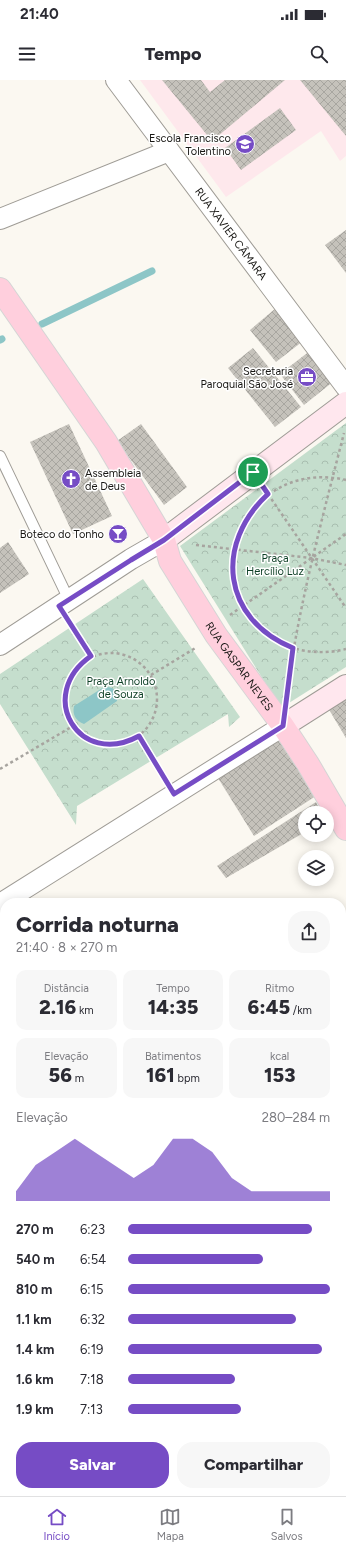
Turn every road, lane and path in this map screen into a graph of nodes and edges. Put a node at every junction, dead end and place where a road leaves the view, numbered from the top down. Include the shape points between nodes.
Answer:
1 (116, 80) edge
2 (169, 151) junction
3 (0, 219) edge
4 (0, 289) edge
5 (346, 387) edge
6 (346, 404) edge
7 (346, 427) edge
8 (0, 456) edge
9 (253, 472) junction
10 (333, 477) junction
11 (346, 480) edge
12 (268, 494) junction
13 (346, 534) edge
14 (164, 540) junction
15 (234, 550) junction
16 (311, 558) junction
17 (346, 564) edge
18 (64, 603) junction
19 (243, 606) junction
20 (346, 608) edge
21 (214, 631) junction
22 (0, 645) edge
23 (293, 648) junction
24 (346, 649) edge
25 (91, 656) junction
26 (151, 675) junction
27 (346, 686) edge
28 (73, 726) junction
29 (283, 726) junction
30 (139, 736) junction
31 (0, 769) edge
32 (174, 794) junction
33 (346, 829) edge
34 (10, 898) edge

1 - 2 street, RUA XAVIER CÂMARA
2 - 3 street
2 - 5 street, RUA XAVIER CÂMARA
4 - 14 main road, RUA GASPAR NEVES via 106,442
6 - 9 main road
7 - 10 path
8 - 18 lane
9 - 12 path
9 - 14 main road
10 - 11 path
10 - 12 path via 299,479
10 - 16 path
12 - 15 path via 246,519 238,534
12 - 16 path
13 - 16 path
14 - 15 path
14 - 18 street
14 - 21 main road, RUA GASPAR NEVES via 170,561
15 - 16 path
15 - 19 path via 234,579
16 - 17 path
16 - 19 path
16 - 20 path
16 - 23 path
18 - 22 street
18 - 25 path
19 - 21 path
19 - 23 path via 254,622 269,636
21 - 26 path
21 - 29 main road, RUA GASPAR NEVES
23 - 24 path via 324,653
23 - 29 path
25 - 26 path via 118,653 131,657 142,664
25 - 28 path via 76,669 66,687 66,707
26 - 30 path via 157,687 158,701 149,726
27 - 29 main road
28 - 30 path via 81,735 104,745 128,742
28 - 31 path
29 - 32 street
29 - 33 main road, RUA GASPAR NEVES
30 - 32 path
32 - 34 street

